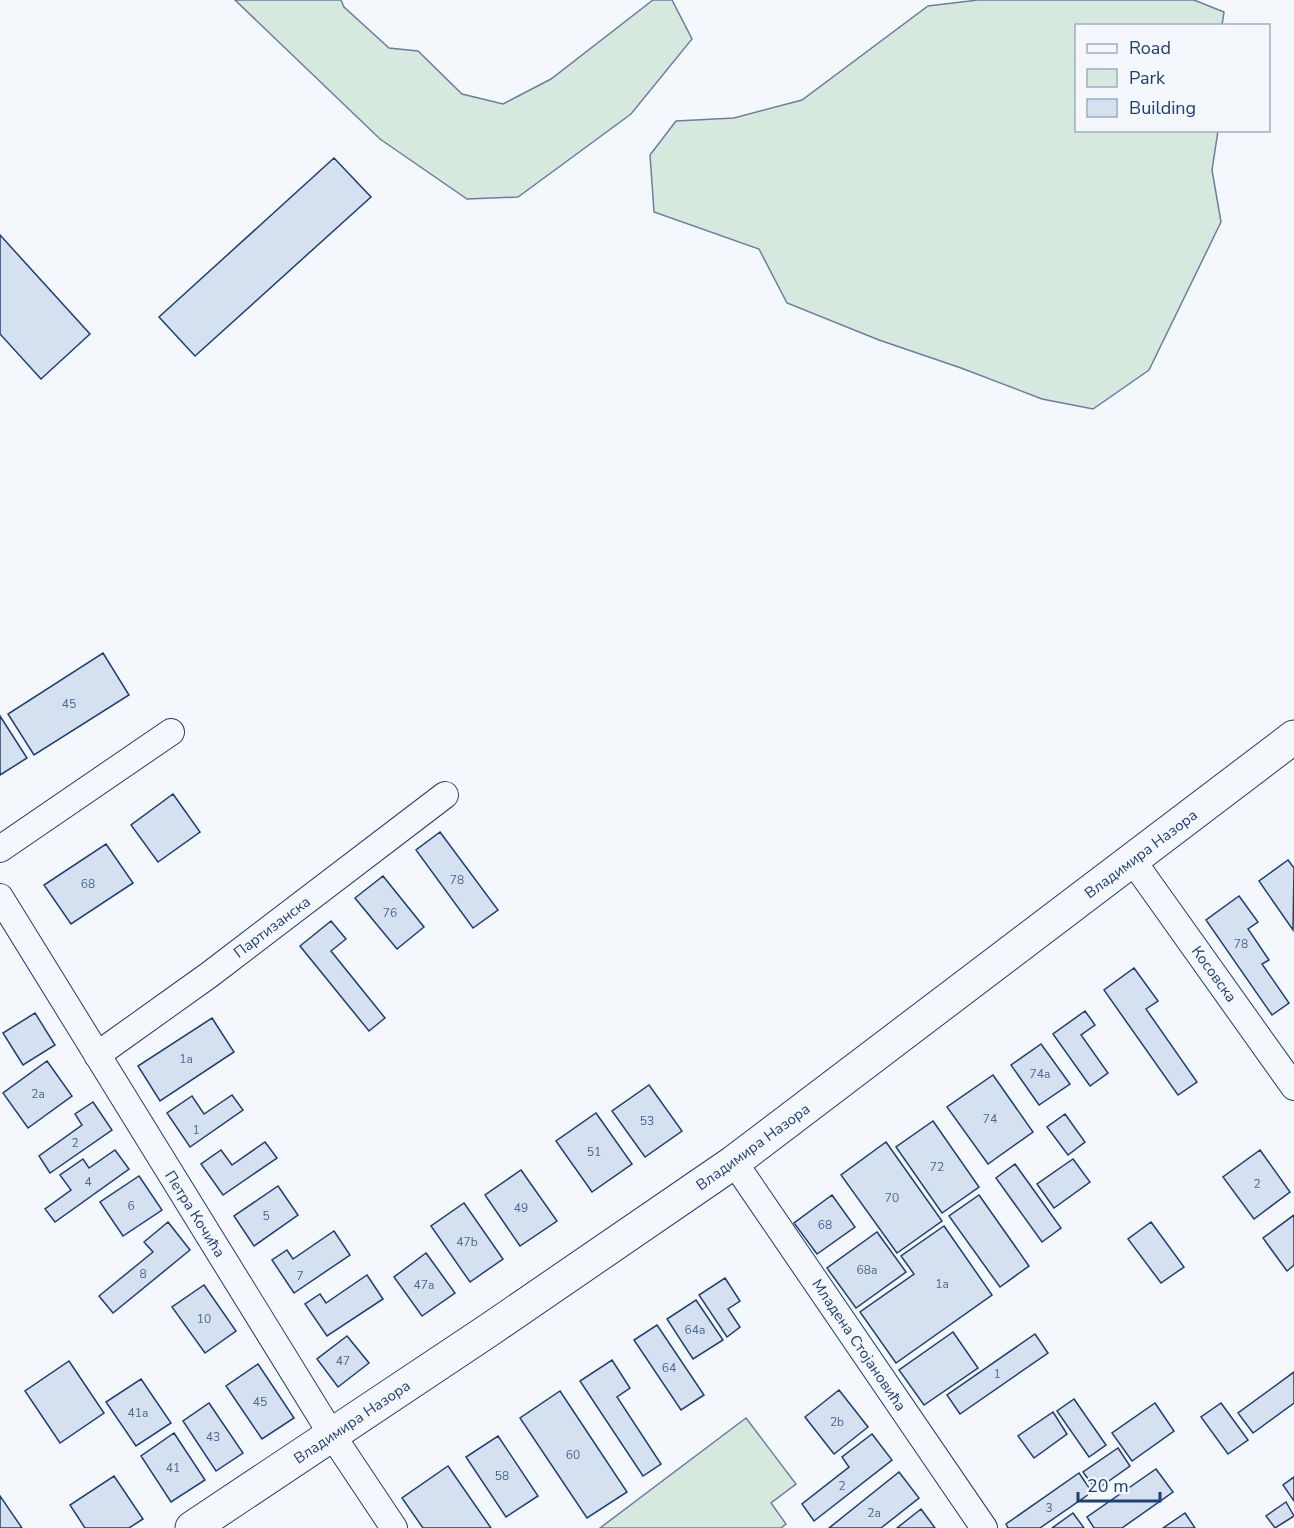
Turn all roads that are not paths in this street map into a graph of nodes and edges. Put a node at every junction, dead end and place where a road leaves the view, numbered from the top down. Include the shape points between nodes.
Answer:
1 (171, 732) dead end
2 (1294, 737) edge
3 (444, 795) dead end
4 (0, 849) edge
5 (1133, 861) junction
6 (0, 897) edge
7 (97, 1055) junction
8 (1294, 1087) edge
9 (734, 1162) junction
10 (332, 1435) junction
11 (192, 1528) edge
12 (394, 1528) edge
13 (984, 1528) edge

1 - 4 street
2 - 5 street, Владимира Назора
3 - 7 street, Партизанска via 209,975
5 - 8 street, Косовска
5 - 9 street, Владимира Назора
6 - 7 street, Петра Кочића
7 - 10 street, Петра Кочића
9 - 10 street, Владимира Назора
9 - 13 street, Младена Стојановића
10 - 11 street, Владимира Назора
10 - 12 street, Петра Кочића

